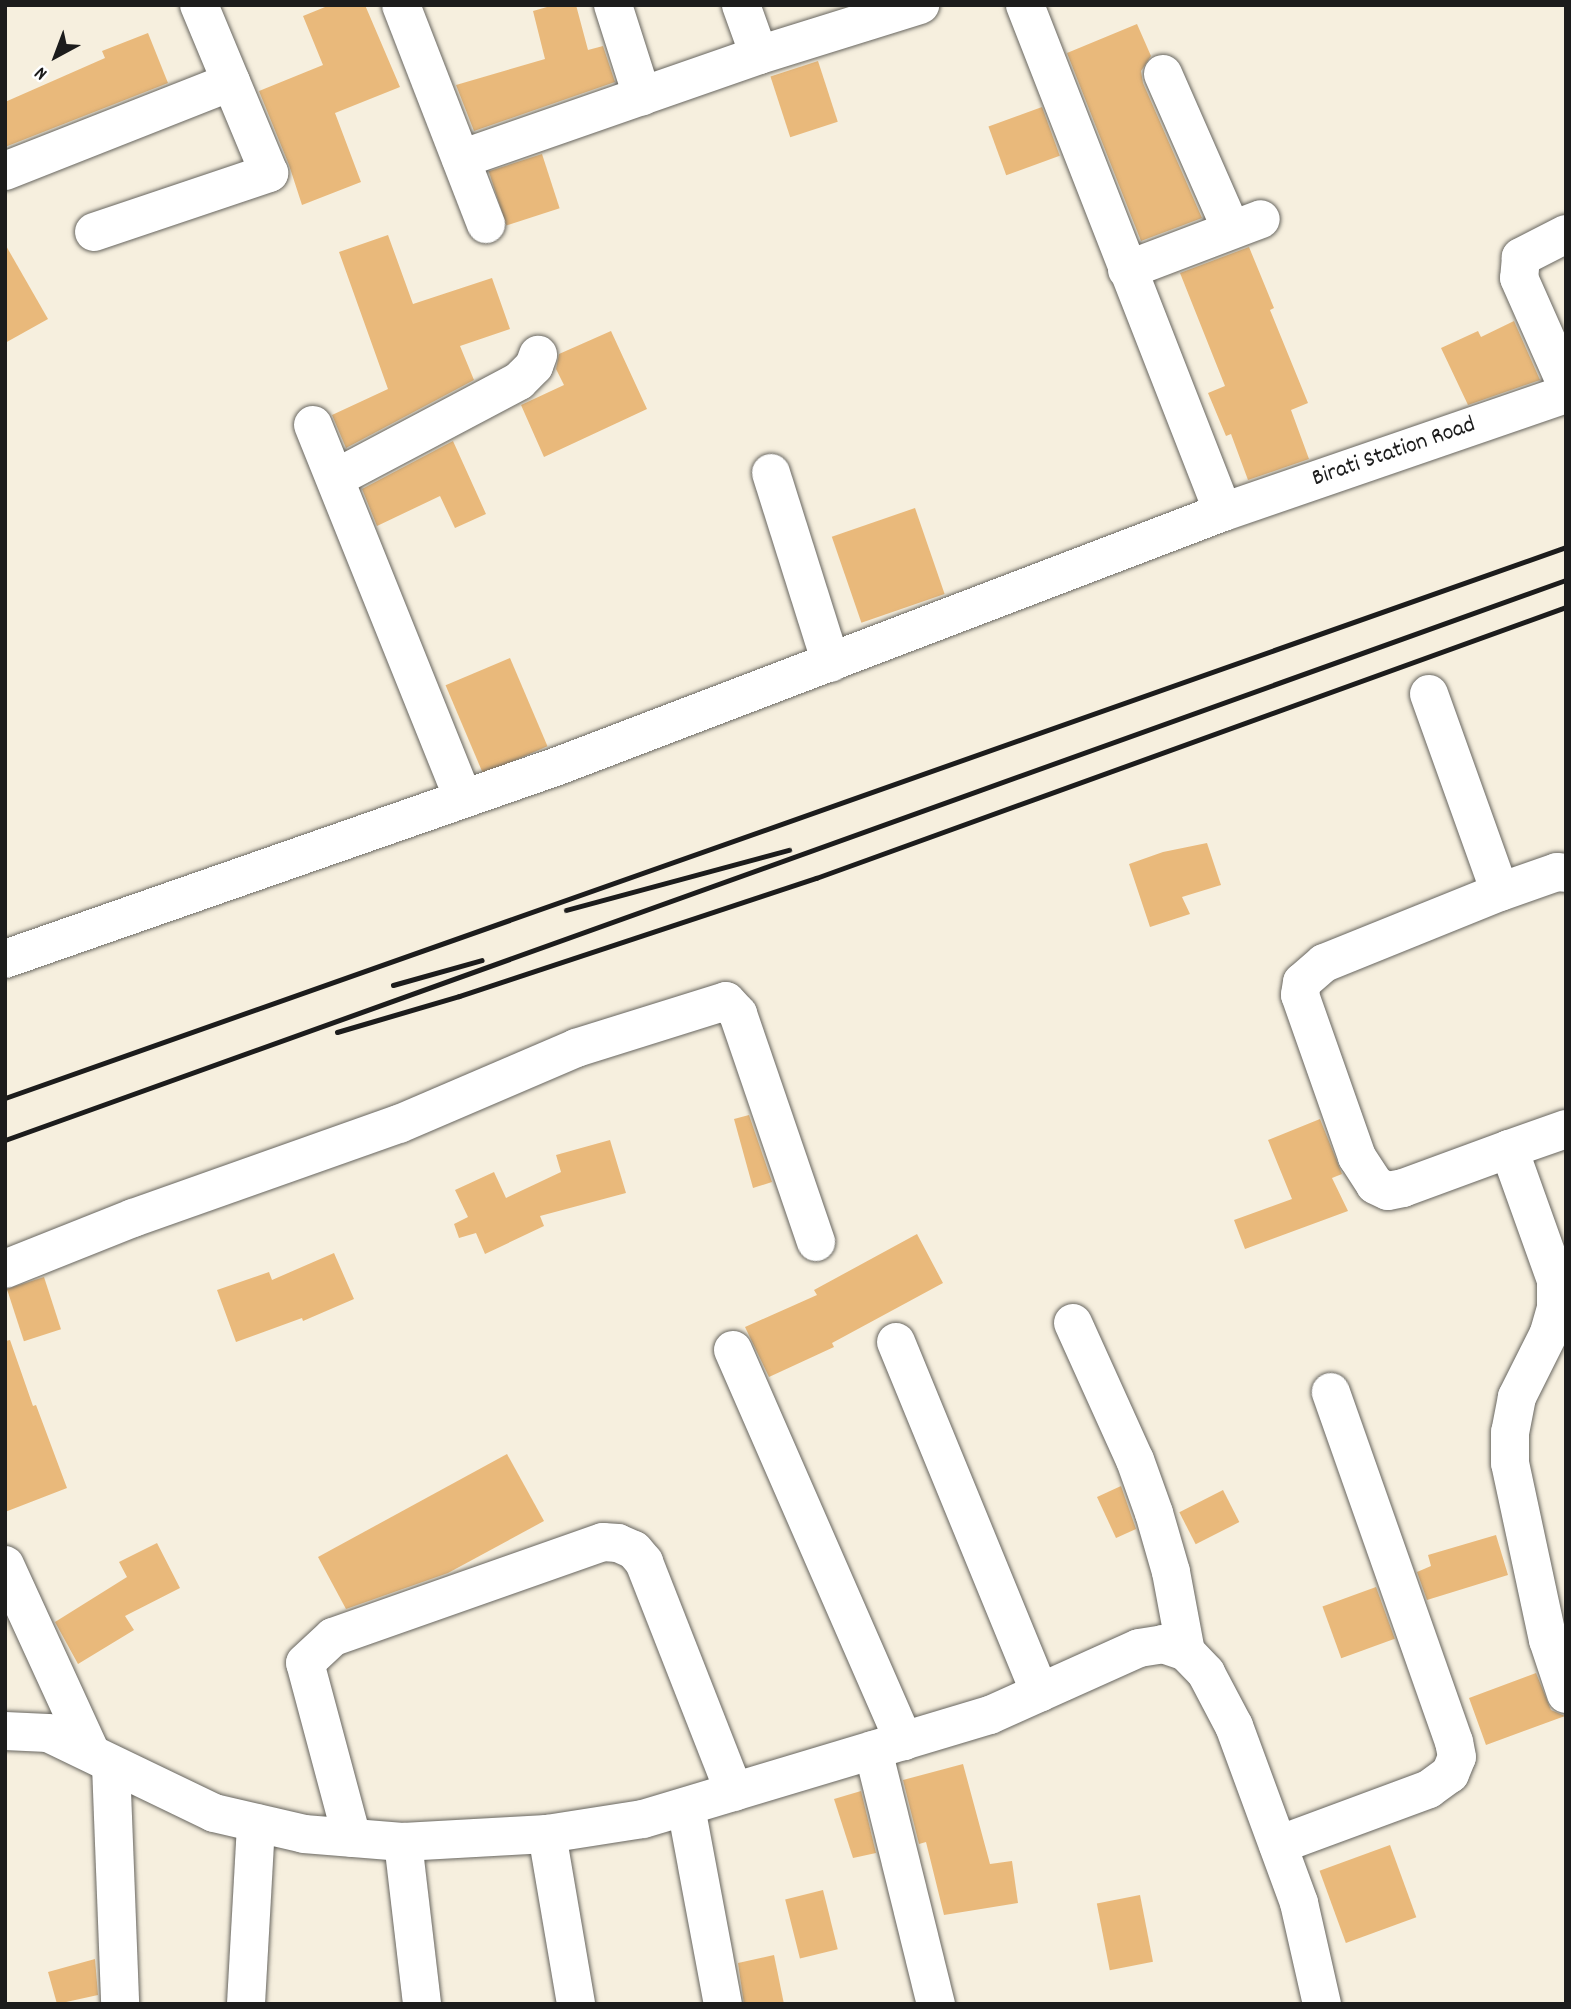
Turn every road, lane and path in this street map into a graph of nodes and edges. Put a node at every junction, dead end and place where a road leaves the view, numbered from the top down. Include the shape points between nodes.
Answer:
1 (198, 5) edge
2 (401, 5) edge
3 (613, 5) edge
4 (741, 5) edge
5 (920, 5) edge
6 (1024, 5) edge
7 (759, 55) junction
8 (1163, 74) dead end
9 (231, 82) junction
10 (642, 96) junction
11 (461, 159) junction
12 (5, 172) edge
13 (486, 224) dead end
14 (94, 232) dead end
15 (1566, 234) edge
16 (1126, 270) junction
17 (538, 355) dead end
18 (1566, 384) edge
19 (1566, 394) edge
20 (313, 425) dead end
21 (771, 473) dead end
22 (335, 478) junction
23 (1223, 512) junction
24 (831, 663) junction
25 (1429, 694) dead end
26 (463, 799) junction
27 (1566, 873) edge
28 (1500, 892) junction
29 (5, 959) edge
30 (1566, 1129) edge
31 (1509, 1149) junction
32 (816, 1242) dead end
33 (5, 1269) edge
34 (1073, 1323) dead end
35 (896, 1342) dead end
36 (733, 1350) dead end
37 (1331, 1392) dead end
38 (5, 1565) edge
39 (1186, 1652) junction
40 (1040, 1693) junction
41 (1566, 1694) edge
42 (5, 1731) edge
43 (889, 1746) junction
44 (101, 1758) junction
45 (734, 1792) junction
46 (686, 1807) junction
47 (256, 1823) junction
48 (547, 1834) junction
49 (352, 1838) junction
50 (403, 1842) junction
51 (1278, 1845) junction
52 (120, 2004) edge
53 (246, 2004) edge
54 (422, 2004) edge
55 (576, 2004) edge
56 (723, 2004) edge
57 (936, 2004) edge
58 (1322, 2004) edge

1 - 9 street
2 - 11 street
3 - 10 street
4 - 7 street
5 - 7 street
6 - 16 street
7 - 10 street
8 - 16 street via 1246,224
9 - 12 street
9 - 14 street via 269,173
10 - 11 street
11 - 13 street
15 - 18 street via 1521,257 1518,278
16 - 23 street
17 - 22 street via 519,381
19 - 23 street, Birati Station Road
20 - 22 street
21 - 24 street
22 - 26 street
23 - 24 street, Birati Station Road
24 - 26 street, Birati Station Road
25 - 28 street
26 - 29 street, Birati Station Road
27 - 28 street
28 - 31 street via 1324,963 1302,982 1300,995 1357,1157 1375,1185 1388,1191 1403,1188
30 - 31 street
31 - 41 street via 1556,1280 1556,1308 1549,1333 1517,1397 1510,1463 1548,1640
32 - 33 street via 738,1014 726,1001 576,1048 399,1124 133,1218
34 - 39 street via 1154,1513
35 - 40 street
36 - 43 street
37 - 51 street via 1457,1757 1450,1774 1429,1789
38 - 44 street
39 - 40 street via 1163,1644 1139,1648
39 - 51 street via 1206,1672 1234,1726
40 - 43 street via 990,1715
42 - 44 street via 48,1733
43 - 45 street
43 - 57 street
44 - 47 street via 214,1812
44 - 52 street
45 - 46 street
45 - 49 street via 644,1562 634,1550 603,1542 333,1637 305,1663
46 - 48 street via 643,1819
46 - 56 street
47 - 49 street via 304,1835
47 - 53 street
48 - 50 street
48 - 55 street
49 - 50 street
50 - 54 street
51 - 58 street via 1299,1903

